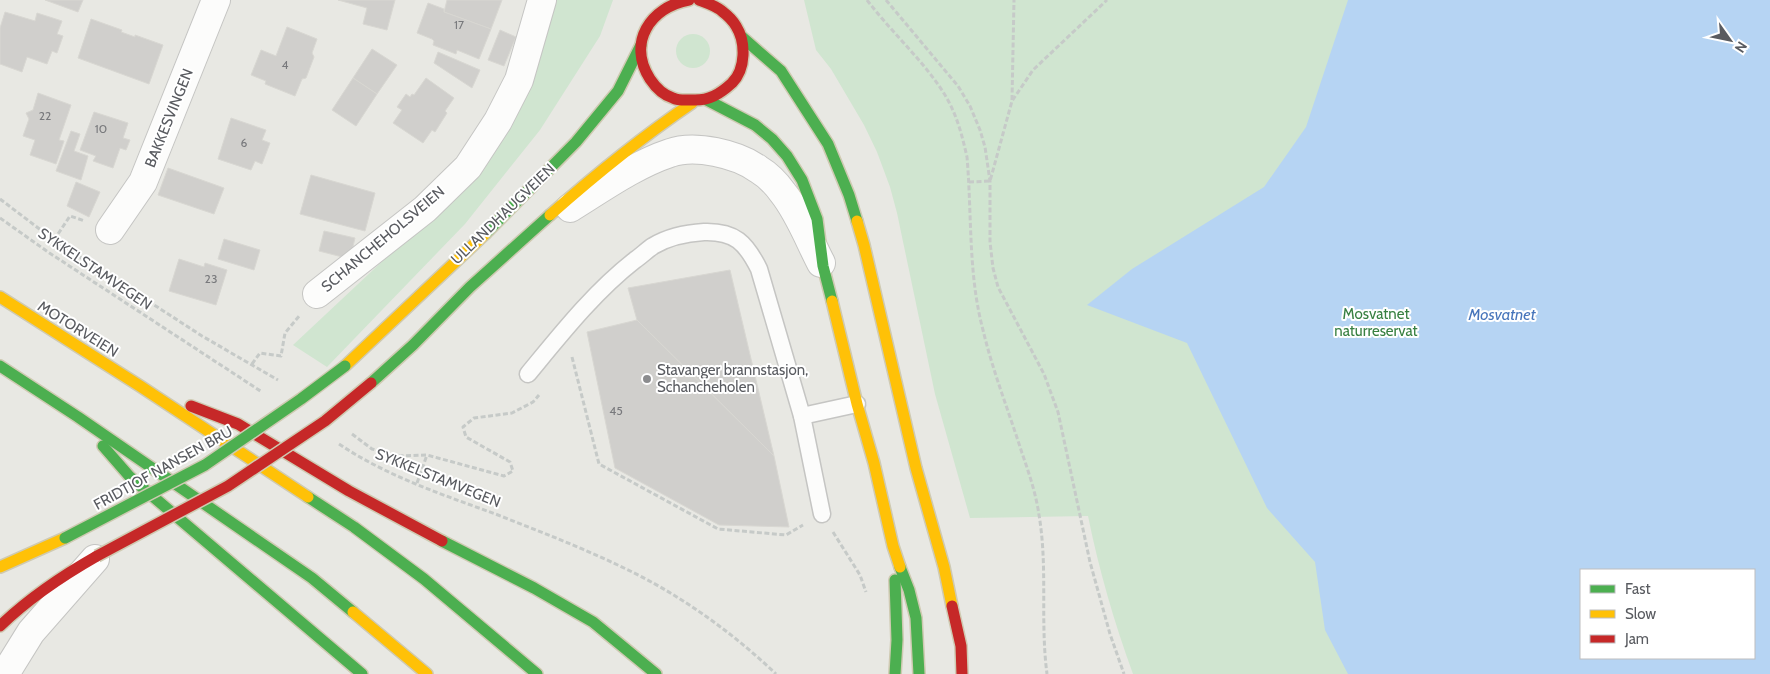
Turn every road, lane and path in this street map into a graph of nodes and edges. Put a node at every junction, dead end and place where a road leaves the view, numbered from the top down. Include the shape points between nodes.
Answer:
1 (216, 0) edge
2 (542, 0) edge
3 (659, 0) edge
4 (689, 0) edge
5 (700, 0) edge
6 (868, 0) edge
7 (886, 0) edge
8 (1014, 0) edge
9 (1107, 0) edge
10 (740, 9) dead end
11 (653, 18) junction
12 (738, 26) junction
13 (742, 37) junction
14 (641, 45) junction
15 (707, 100) junction
16 (1012, 101) junction
17 (692, 103) junction
18 (990, 181) junction
19 (969, 182) junction
20 (0, 200) edge
21 (0, 218) edge
22 (110, 230) joint
23 (526, 236) junction
24 (54, 240) junction
25 (823, 266) junction
26 (317, 294) joint
27 (0, 297) edge
28 (566, 361) dead end
29 (252, 364) junction
30 (0, 366) edge
31 (345, 366) joint
32 (528, 374) dead end
33 (286, 385) dead end
34 (140, 386) junction
35 (544, 388) dead end
36 (264, 394) dead end
37 (857, 404) junction
38 (802, 416) junction
39 (78, 417) junction
40 (349, 431) dead end
41 (337, 442) dead end
42 (427, 455) junction
43 (416, 483) junction
44 (822, 514) junction
45 (894, 546) junction
46 (97, 556) junction
47 (0, 567) edge
48 (866, 593) dead end
49 (0, 626) edge
50 (5, 674) edge
51 (362, 674) edge
52 (427, 674) edge
53 (537, 674) edge
54 (656, 674) edge
55 (776, 674) edge
56 (895, 674) edge
57 (919, 674) edge
58 (962, 674) edge
59 (1047, 674) edge
60 (1124, 674) edge

1 - 22 street, BAKKESVINGEN via 143,182
2 - 26 street, SCHANCHEHOLSVEIEN via 519,80 498,121 468,167 424,209
3 - 11 main road
4 - 11 main road via 665,7
5 - 12 main road via 728,13
6 - 19 path via 945,96 961,130
7 - 18 path via 958,86 970,106 985,147
8 - 16 path
9 - 16 path via 1033,70
10 - 12 main road
11 - 14 main road, ULLANDHAUGVEIEN
12 - 13 main road
13 - 15 main road via 741,69 722,94
13 - 58 main road via 781,72 828,144 849,195 864,245 916,468 944,567 961,646
14 - 17 main road via 642,62 648,78 675,100
14 - 31 main road, ULLANDHAUGVEIEN via 618,90 576,142 511,209
15 - 17 main road
15 - 25 main road via 755,125 787,156 802,180 817,218
16 - 18 path
17 - 23 main road, ULLANDHAUGVEIEN via 656,127
18 - 19 path
18 - 60 path via 990,242 998,288 1044,374 1058,412 1090,562
19 - 59 path via 977,304 1039,515
20 - 24 path
21 - 36 path, SYKKELSTAMVEGEN
22 - 24 path via 70,216
23 - 25 street via 645,164 672,152 696,150 744,161 770,178 789,202
23 - 46 main road, ULLANDHAUGVEIEN, bridge via 413,345 325,421 236,480
24 - 29 path via 202,336
25 - 37 main road
26 - 29 path via 285,333 281,356 260,353
27 - 34 main road, MOTORVEIEN
28 - 44 path via 572,354 599,464 718,530 786,535
29 - 33 path
30 - 39 main road
31 - 47 main road, FRIDTJOF NANSEN BRU, bridge via 205,465 65,538
32 - 38 lane via 615,276 654,246 688,233 713,232 730,235 749,250 759,269
34 - 53 main road via 354,527 424,579
34 - 54 main road via 238,424 349,491 534,588 593,622
35 - 42 path via 533,402 512,413 474,418 463,427 466,437 510,462 512,471 504,476
37 - 38 lane
37 - 45 main road
38 - 44 lane
39 - 51 main road via 130,477
39 - 52 main road via 312,578
40 - 42 path via 372,449 397,456
41 - 43 path, SYKKELSTAMVEGEN via 384,470
42 - 43 path
43 - 55 path, SYKKELSTAMVEGEN via 568,542 626,569 722,628
44 - 48 path via 860,575
45 - 56 main road
45 - 57 main road via 916,618
46 - 49 main road via 30,599
46 - 50 street via 31,632

